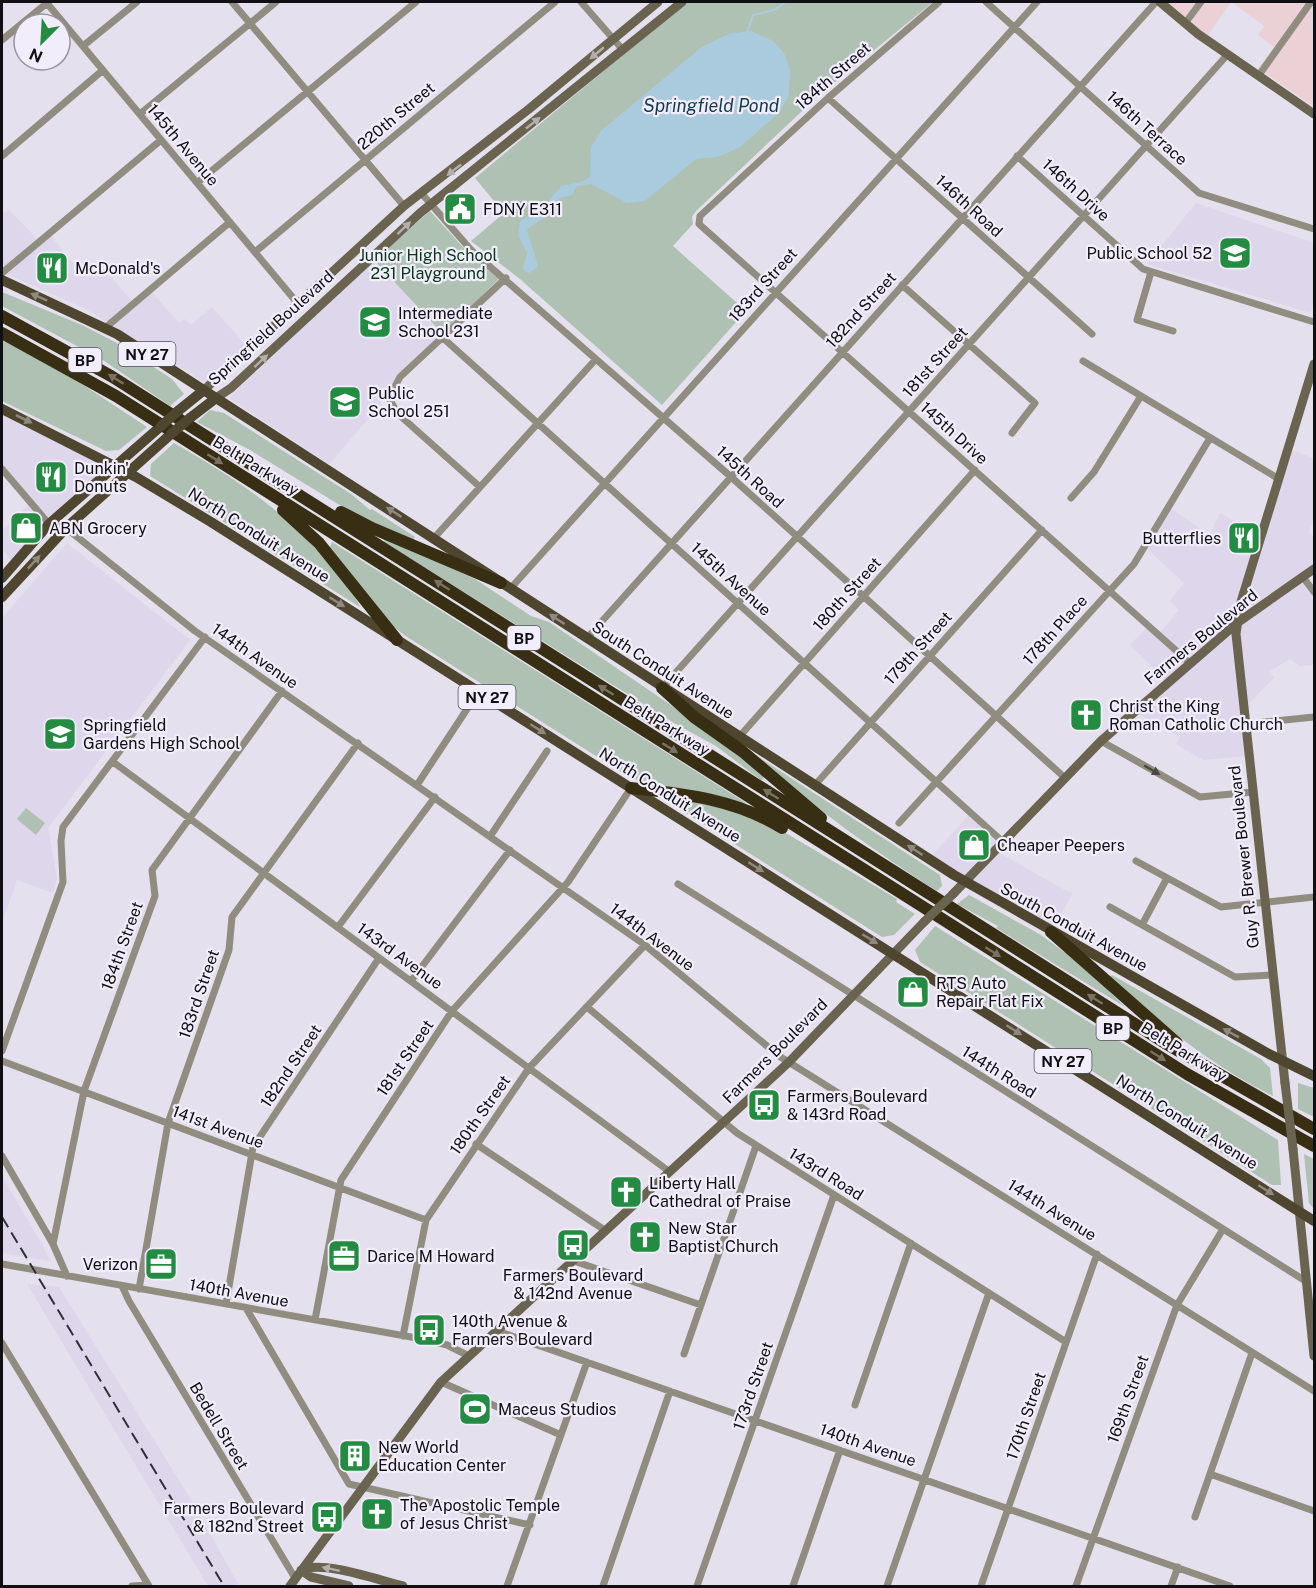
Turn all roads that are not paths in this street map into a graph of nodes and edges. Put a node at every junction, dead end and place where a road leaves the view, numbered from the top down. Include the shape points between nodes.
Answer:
1 (46, 2) edge
2 (136, 2) edge
3 (232, 2) edge
4 (276, 2) edge
5 (416, 2) edge
6 (555, 2) edge
7 (581, 2) edge
8 (658, 2) edge
9 (682, 2) edge
10 (939, 2) edge
11 (986, 2) edge
12 (1037, 2) edge
13 (1158, 2) edge
14 (1201, 2) edge
15 (1311, 2) edge
16 (1186, 22) junction
17 (250, 23) junction
18 (1014, 27) junction
19 (2, 40) edge
20 (613, 40) junction
21 (83, 46) junction
22 (623, 50) junction
23 (1228, 54) junction
24 (103, 70) junction
25 (1259, 75) junction
26 (1080, 86) junction
27 (308, 92) junction
28 (828, 98) junction
29 (140, 114) junction
30 (1314, 114) edge
31 (161, 140) junction
32 (1147, 146) junction
33 (2, 156) edge
34 (1017, 156) junction
35 (896, 159) junction
36 (365, 160) junction
37 (197, 183) junction
38 (422, 194) junction
39 (431, 204) junction
40 (404, 206) junction
41 (1085, 216) junction
42 (962, 218) junction
43 (230, 222) junction
44 (699, 224) joint
45 (1314, 229) edge
46 (255, 252) junction
47 (1151, 272) junction
48 (2, 273) edge
49 (506, 278) junction
50 (1028, 278) junction
51 (2, 280) edge
52 (902, 285) junction
53 (775, 291) junction
54 (299, 305) junction
55 (2, 316) edge
56 (1314, 322) edge
57 (105, 328) junction
58 (1173, 331) dead end
59 (2, 333) edge
60 (1092, 334) dead end
61 (443, 338) junction
62 (969, 345) junction
63 (843, 351) junction
64 (596, 359) junction
65 (1083, 362) dead end
66 (1314, 364) edge
67 (204, 390) junction
68 (1141, 396) junction
69 (216, 398) junction
70 (2, 409) edge
71 (909, 411) junction
72 (664, 417) junction
73 (537, 424) junction
74 (1012, 433) dead end
75 (1210, 438) junction
76 (115, 466) junction
77 (2, 469) edge
78 (259, 470) junction
79 (975, 470) junction
80 (127, 473) junction
81 (730, 477) junction
82 (1279, 479) junction
83 (248, 480) junction
84 (604, 483) junction
85 (480, 487) junction
86 (1071, 498) dead end
87 (49, 524) junction
88 (66, 528) junction
89 (1042, 530) junction
90 (797, 536) junction
91 (434, 538) junction
92 (671, 544) junction
93 (1314, 569) edge
94 (1303, 577) junction
95 (2, 578) edge
96 (506, 586) junction
97 (1109, 590) junction
98 (1314, 592) edge
99 (863, 596) junction
100 (2, 597) edge
101 (737, 603) junction
102 (1237, 623) junction
103 (205, 636) junction
104 (587, 638) junction
105 (397, 640) junction
106 (930, 656) junction
107 (804, 662) junction
108 (1191, 663) junction
109 (662, 688) junction
110 (282, 691) junction
111 (471, 703) dead end
112 (995, 715) junction
113 (1314, 717) edge
114 (870, 722) junction
115 (1245, 724) junction
116 (739, 737) junction
117 (1101, 741) junction
118 (358, 743) junction
119 (547, 751) dead end
120 (113, 762) junction
121 (1064, 777) junction
122 (937, 782) junction
123 (417, 785) junction
124 (815, 785) junction
125 (631, 788) junction
126 (1253, 792) junction
127 (435, 797) junction
128 (189, 818) junction
129 (899, 823) dead end
130 (491, 835) junction
131 (1002, 841) junction
132 (856, 848) junction
133 (510, 850) junction
134 (1136, 861) dead end
135 (862, 869) junction
136 (263, 873) junction
137 (1167, 878) junction
138 (964, 882) junction
139 (678, 884) dead end
140 (563, 888) junction
141 (1314, 897) edge
142 (1265, 902) junction
143 (1110, 907) dead end
144 (1142, 925) junction
145 (338, 927) junction
146 (1051, 932) junction
147 (645, 945) junction
148 (893, 954) junction
149 (379, 958) junction
150 (1272, 975) junction
151 (411, 981) junction
152 (852, 996) junction
153 (587, 1007) junction
154 (452, 1011) junction
155 (2, 1051) edge
156 (2, 1061) edge
157 (1282, 1061) junction
158 (789, 1062) junction
159 (529, 1068) junction
160 (1215, 1074) junction
161 (1314, 1076) edge
162 (84, 1091) junction
163 (724, 1122) junction
164 (168, 1123) junction
165 (1314, 1129) edge
166 (477, 1144) junction
167 (756, 1146) junction
168 (1314, 1146) edge
169 (2, 1155) edge
170 (253, 1155) junction
171 (670, 1172) junction
172 (339, 1187) junction
173 (834, 1195) junction
174 (1298, 1211) junction
175 (426, 1220) junction
176 (1314, 1221) edge
177 (1223, 1229) junction
178 (606, 1231) junction
179 (53, 1244) junction
180 (911, 1244) junction
181 (1097, 1254) junction
182 (574, 1261) junction
183 (2, 1264) edge
184 (67, 1276) junction
185 (1307, 1282) junction
186 (122, 1286) junction
187 (139, 1289) junction
188 (989, 1293) junction
189 (226, 1304) junction
190 (701, 1305) junction
191 (1177, 1305) junction
192 (246, 1308) junction
193 (315, 1320) junction
194 (497, 1330) junction
195 (403, 1336) junction
196 (2, 1342) edge
197 (1066, 1342) junction
198 (1314, 1342) edge
199 (1252, 1353) junction
200 (684, 1354) dead end
201 (469, 1356) junction
202 (1314, 1356) edge
203 (586, 1362) junction
204 (441, 1382) junction
205 (670, 1391) junction
206 (1314, 1391) edge
207 (855, 1405) dead end
208 (755, 1420) junction
209 (561, 1434) junction
210 (840, 1450) junction
211 (1210, 1474) junction
212 (924, 1479) junction
213 (361, 1488) junction
214 (1008, 1508) junction
215 (1314, 1511) edge
216 (1195, 1517) dead end
217 (530, 1525) junction
218 (1093, 1538) junction
219 (1178, 1567) junction
220 (295, 1578) edge
221 (148, 1586) edge
222 (132, 1587) edge
223 (349, 1587) edge
224 (403, 1587) edge
225 (507, 1587) edge
226 (603, 1587) edge
227 (697, 1587) edge
228 (793, 1587) edge
229 (886, 1587) edge
230 (981, 1587) edge
231 (1076, 1587) edge
232 (1171, 1587) edge
233 (1230, 1587) edge

1 - 19 street
1 - 21 street, 145th Avenue
2 - 21 street
3 - 17 street
4 - 17 street
5 - 27 street
6 - 36 street, 220th Street
7 - 20 street
8 - 20 main road, Springfield Boulevard
9 - 22 main road, Springfield Boulevard
10 - 28 street, 184th Street
11 - 18 street, 146th Terrace
12 - 18 street, 183rd Street
13 - 16 main road
13 - 26 street, 182nd Street
14 - 16 street
15 - 25 street
16 - 23 main road
17 - 27 street
17 - 29 street
18 - 26 street, 146th Terrace
18 - 35 street, 183rd Street
20 - 22 street
20 -> 38 main road, Springfield Boulevard
21 - 24 street, 145th Avenue
39 -> 22 main road, Springfield Boulevard
23 - 25 main road
23 - 32 street, 181st Street
24 - 29 street, 145th Avenue
24 - 33 street
25 - 30 main road
26 - 32 street, 146th Terrace
26 - 34 street, 182nd Street
27 - 36 street
27 - 37 street
28 - 35 street, 146th Road
28 - 44 street, 184th Street via 700,216
29 - 31 street, 145th Avenue
31 - 37 street, 145th Avenue
31 - 48 street
32 - 41 street, 181st Street
32 - 45 street, 146th Terrace via 1199,193
34 - 41 street, 146th Drive
34 - 42 street, 182nd Street
35 - 42 street, 146th Road
35 - 53 street, 183rd Street
36 - 40 street
36 - 46 street, 220th Street
37 - 43 street, 145th Avenue
38 - 39 street, 145th Road
38 - 40 main road, Springfield Boulevard
39 - 49 street, 145th Road via 472,251
69 -> 39 main road, Springfield Boulevard
40 - 54 main road, Springfield Boulevard
41 - 47 street, 146th Drive
41 - 50 street, 181st Street
42 - 50 street, 146th Road
42 - 52 street, 182nd Street
43 - 46 street, 145th Avenue
43 - 57 street
44 - 53 street, 145th Drive
46 - 54 street, 145th Avenue
47 - 56 street, 146th Drive
47 - 58 street via 1137,320
49 - 61 street
49 - 64 street, 145th Road
50 - 60 street, 146th Road
50 - 62 street, 181st Street
57 -> 51 main road, South Conduit Avenue / NY 27
52 - 62 street
52 - 63 street, 182nd Street
53 - 63 street, 145th Drive
53 - 72 street, 183rd Street
54 - 67 main road, Springfield Boulevard
78 -> 55 highway, Belt Parkway / BP via 94,365
57 - 67 main road, South Conduit Avenue / NY 27
59 -> 83 highway, Belt Parkway / BP via 91,381
61 - 73 street, 145th Avenue
61 - 85 street via 400,377 389,398 397,413
62 - 71 street, 181st Street
62 - 74 street via 1035,403
63 - 71 street, 145th Drive
63 - 81 street, 182nd Street
64 - 72 street, 145th Road
64 - 73 street
65 - 68 street
66 - 82 main road, Guy R. Brewer Boulevard
67 - 69 main road, South Conduit Avenue / NY 27
67 - 76 main road, Springfield Boulevard, bridge
68 - 75 street
68 - 86 street via 1094,472
69 - 80 main road, Springfield Boulevard, bridge
91 -> 69 main road, South Conduit Avenue / NY 27
70 -> 76 main road, North Conduit Avenue / NY 27
71 - 79 street, 145th Drive
71 - 90 street, 181st Street
72 - 81 street, 145th Road
72 - 84 street, 183rd Street
73 - 84 street, 145th Avenue
73 - 85 street
75 - 82 street
75 - 97 street, 178th Place via 1134,564
76 - 80 main road, North Conduit Avenue / NY 27
76 - 87 main road, Springfield Boulevard
77 - 87 street
78 - 96 highway via 360,523
132 -> 78 highway, Belt Parkway / BP
79 - 89 street, 145th Drive
79 - 99 street, 180th Street
80 - 88 main road, Springfield Boulevard
80 -> 105 main road, North Conduit Avenue / NY 27
81 - 90 street, 145th Road
81 - 92 street, 182nd Street
82 - 102 main road, Guy R. Brewer Boulevard via 1239,605
83 - 105 highway via 311,534
83 -> 135 highway, Belt Parkway / BP
84 - 92 street, 145th Avenue
84 - 96 street, 183rd Street
85 - 91 street
87 - 88 street, 144th Avenue
87 - 95 main road, Springfield Boulevard
100 -> 88 main road, Springfield Boulevard
88 - 103 street, 144th Avenue
89 - 97 street, 145th Drive
89 - 106 street, 179th Street
90 - 99 street, 145th Road
90 - 101 street, 181st Street
91 - 96 main road, South Conduit Avenue / NY 27
92 - 101 street, 145th Avenue
92 - 104 street, 182nd Street
93 - 94 main road, Farmers Boulevard
94 - 98 street
94 - 102 main road, Farmers Boulevard
104 -> 96 main road, South Conduit Avenue / NY 27
97 - 108 street, 145th Drive
97 - 112 street, 178th Place
99 - 106 street, 145th Road
99 - 107 street, 180th Street
101 - 107 street, 145th Avenue
101 - 109 street, 181st Street
102 - 108 main road, Farmers Boulevard
102 - 115 main road, Guy R. Brewer Boulevard via 1236,649
103 - 110 street, 144th Avenue
103 - 120 street
104 - 109 main road, South Conduit Avenue / NY 27
105 -> 125 main road, North Conduit Avenue / NY 27
106 - 112 street, 145th Road
106 - 114 street, 179th Street
107 - 114 street, 145th Avenue
107 - 116 street, 180th Street
108 - 117 main road, Farmers Boulevard
109 - 116 main road, South Conduit Avenue / NY 27
109 - 132 highway
110 - 118 street, 144th Avenue
110 - 128 street, 184th Street
111 - 123 street
112 - 121 street, 145th Road
112 - 122 street, 178th Place
113 - 115 street
114 - 122 street, 145th Avenue
114 - 124 street, 179th Street
115 - 126 main road, Guy R. Brewer Boulevard
116 - 124 main road, South Conduit Avenue / NY 27
117 - 121 main road, Farmers Boulevard
117 -> 126 street via 1200,797
118 - 123 street, 144th Avenue
118 - 136 street, 183rd Street
119 - 130 street
120 - 128 street, 143rd Avenue
120 - 155 street via 63,827 63,882
121 - 131 main road, Farmers Boulevard
122 - 129 street, 178th Place
122 - 131 street, 145th Avenue
123 - 127 street, 144th Avenue
138 -> 124 main road, South Conduit Avenue / NY 27
125 - 135 highway via 736,805
125 - 140 street, 181st Street
125 -> 148 main road, North Conduit Avenue / NY 27
126 - 142 main road, Guy R. Brewer Boulevard
127 - 130 street, 144th Avenue
127 - 145 street
128 - 136 street, 143rd Avenue
128 - 162 street, 184th Street via 152,870 155,896
130 - 133 street, 144th Avenue
131 - 138 main road, Farmers Boulevard
160 -> 132 highway, Belt Parkway / BP
133 - 140 street, 144th Avenue
133 - 151 street
134 - 137 street
135 -> 168 highway, Belt Parkway / BP via 1196,1079
136 - 145 street, 143rd Avenue
136 - 164 street, 183rd Street via 232,917 230,950
137 - 142 street via 1221,907
137 - 144 street
138 - 146 main road, South Conduit Avenue / NY 27
138 - 148 main road, Farmers Boulevard, bridge
139 - 152 street, 144th Road
140 - 147 street, 144th Avenue
140 - 154 street, 181st Street
141 - 142 street
142 - 150 main road, Guy R. Brewer Boulevard
143 - 144 street
144 - 150 street via 1235,977
145 - 149 street, 143rd Avenue
157 -> 146 main road, South Conduit Avenue / NY 27
146 - 160 highway
147 - 153 street, 180th Street
147 - 158 street, 144th Avenue
148 - 152 main road, Farmers Boulevard
148 -> 174 main road, North Conduit Avenue / NY 27
149 - 151 street, 143rd Avenue
149 - 170 street, 182nd Street via 253,1147
150 - 157 main road, Guy R. Brewer Boulevard
151 - 154 street, 143rd Avenue
152 - 158 main road, Farmers Boulevard
152 - 177 street, 144th Road
153 - 159 street, 180th Street
153 - 163 street, 143rd Road
154 - 159 street, 143rd Avenue
154 - 172 street, 181st Street
156 - 162 street, 141st Avenue
157 - 161 main road, South Conduit Avenue / NY 27
157 - 174 main road, Guy R. Brewer Boulevard, bridge
158 - 163 main road, Farmers Boulevard
158 - 181 street, 144th Avenue
159 - 166 street, 180th Street
159 - 171 street, 143rd Avenue
160 - 165 highway, Belt Parkway / BP
162 - 164 street, 141st Avenue
162 - 179 street, 184th Street
163 - 167 street, 143rd Road
163 - 171 main road, Farmers Boulevard
164 - 170 street, 141st Avenue
164 - 187 street, 183rd Street
166 - 175 street, 180th Street
166 - 178 street
167 - 173 street, 143rd Road
167 - 190 street
169 - 179 street
170 - 172 street, 141st Avenue
170 - 189 street, 182nd Street
171 - 178 main road, Farmers Boulevard
172 - 175 street, 141st Avenue
172 - 193 street, 181st Street
173 - 180 street, 143rd Road
173 - 208 street, 173rd Street
174 - 176 main road, North Conduit Avenue / NY 27
174 - 185 main road, Guy R. Brewer Boulevard
175 - 195 street, 180th Street
177 - 185 street, 144th Road
177 - 191 street, 169th Street
178 - 182 main road, Farmers Boulevard
179 - 184 street
180 - 188 street, 143rd Road
180 - 207 street
181 - 191 street, 144th Avenue
181 - 197 street, 170th Street
182 - 190 street
182 - 194 main road, Farmers Boulevard
183 - 184 street, 140th Avenue
184 - 186 street, 140th Avenue
185 - 198 main road, Guy R. Brewer Boulevard
186 - 187 street, 140th Avenue
186 - 220 street, Bedell Street
187 - 189 street, 140th Avenue
188 - 197 street, 143rd Road
188 - 212 street
189 - 192 street, 140th Avenue
190 - 200 street
191 - 199 street, 144th Avenue
191 - 218 street, 169th Street
192 - 193 street, 140th Avenue
192 - 213 street via 349,1484
193 - 195 street, 140th Avenue
194 - 201 main road, Farmers Boulevard
194 - 203 street, 140th Avenue
195 - 201 street, 140th Avenue via 447,1345
196 - 221 street
197 - 214 street, 170th Street
198 - 202 main road, Guy R. Brewer Boulevard
199 - 206 street, 144th Avenue
199 - 211 street
201 - 204 main road, Farmers Boulevard
203 - 205 street, 140th Avenue
203 - 209 street
204 - 209 street
204 - 213 main road, Farmers Boulevard
205 - 208 street, 140th Avenue
205 - 226 street
208 - 210 street, 140th Avenue
208 - 227 street, 173rd Street
209 - 217 street
210 - 212 street, 140th Avenue
210 - 228 street
211 - 215 street
211 - 216 street
212 - 214 street, 140th Avenue
212 - 229 street
213 - 217 street
213 - 220 main road, Farmers Boulevard
214 - 218 street, 140th Avenue
214 - 230 street, 170th Street
217 - 225 street
218 - 219 street, 140th Avenue
218 - 231 street, 169th Street
219 - 232 street
219 - 233 street, 140th Avenue
220 - 223 main road via 310,1577
224 -> 220 main road via 324,1567 310,1566
221 - 222 street

